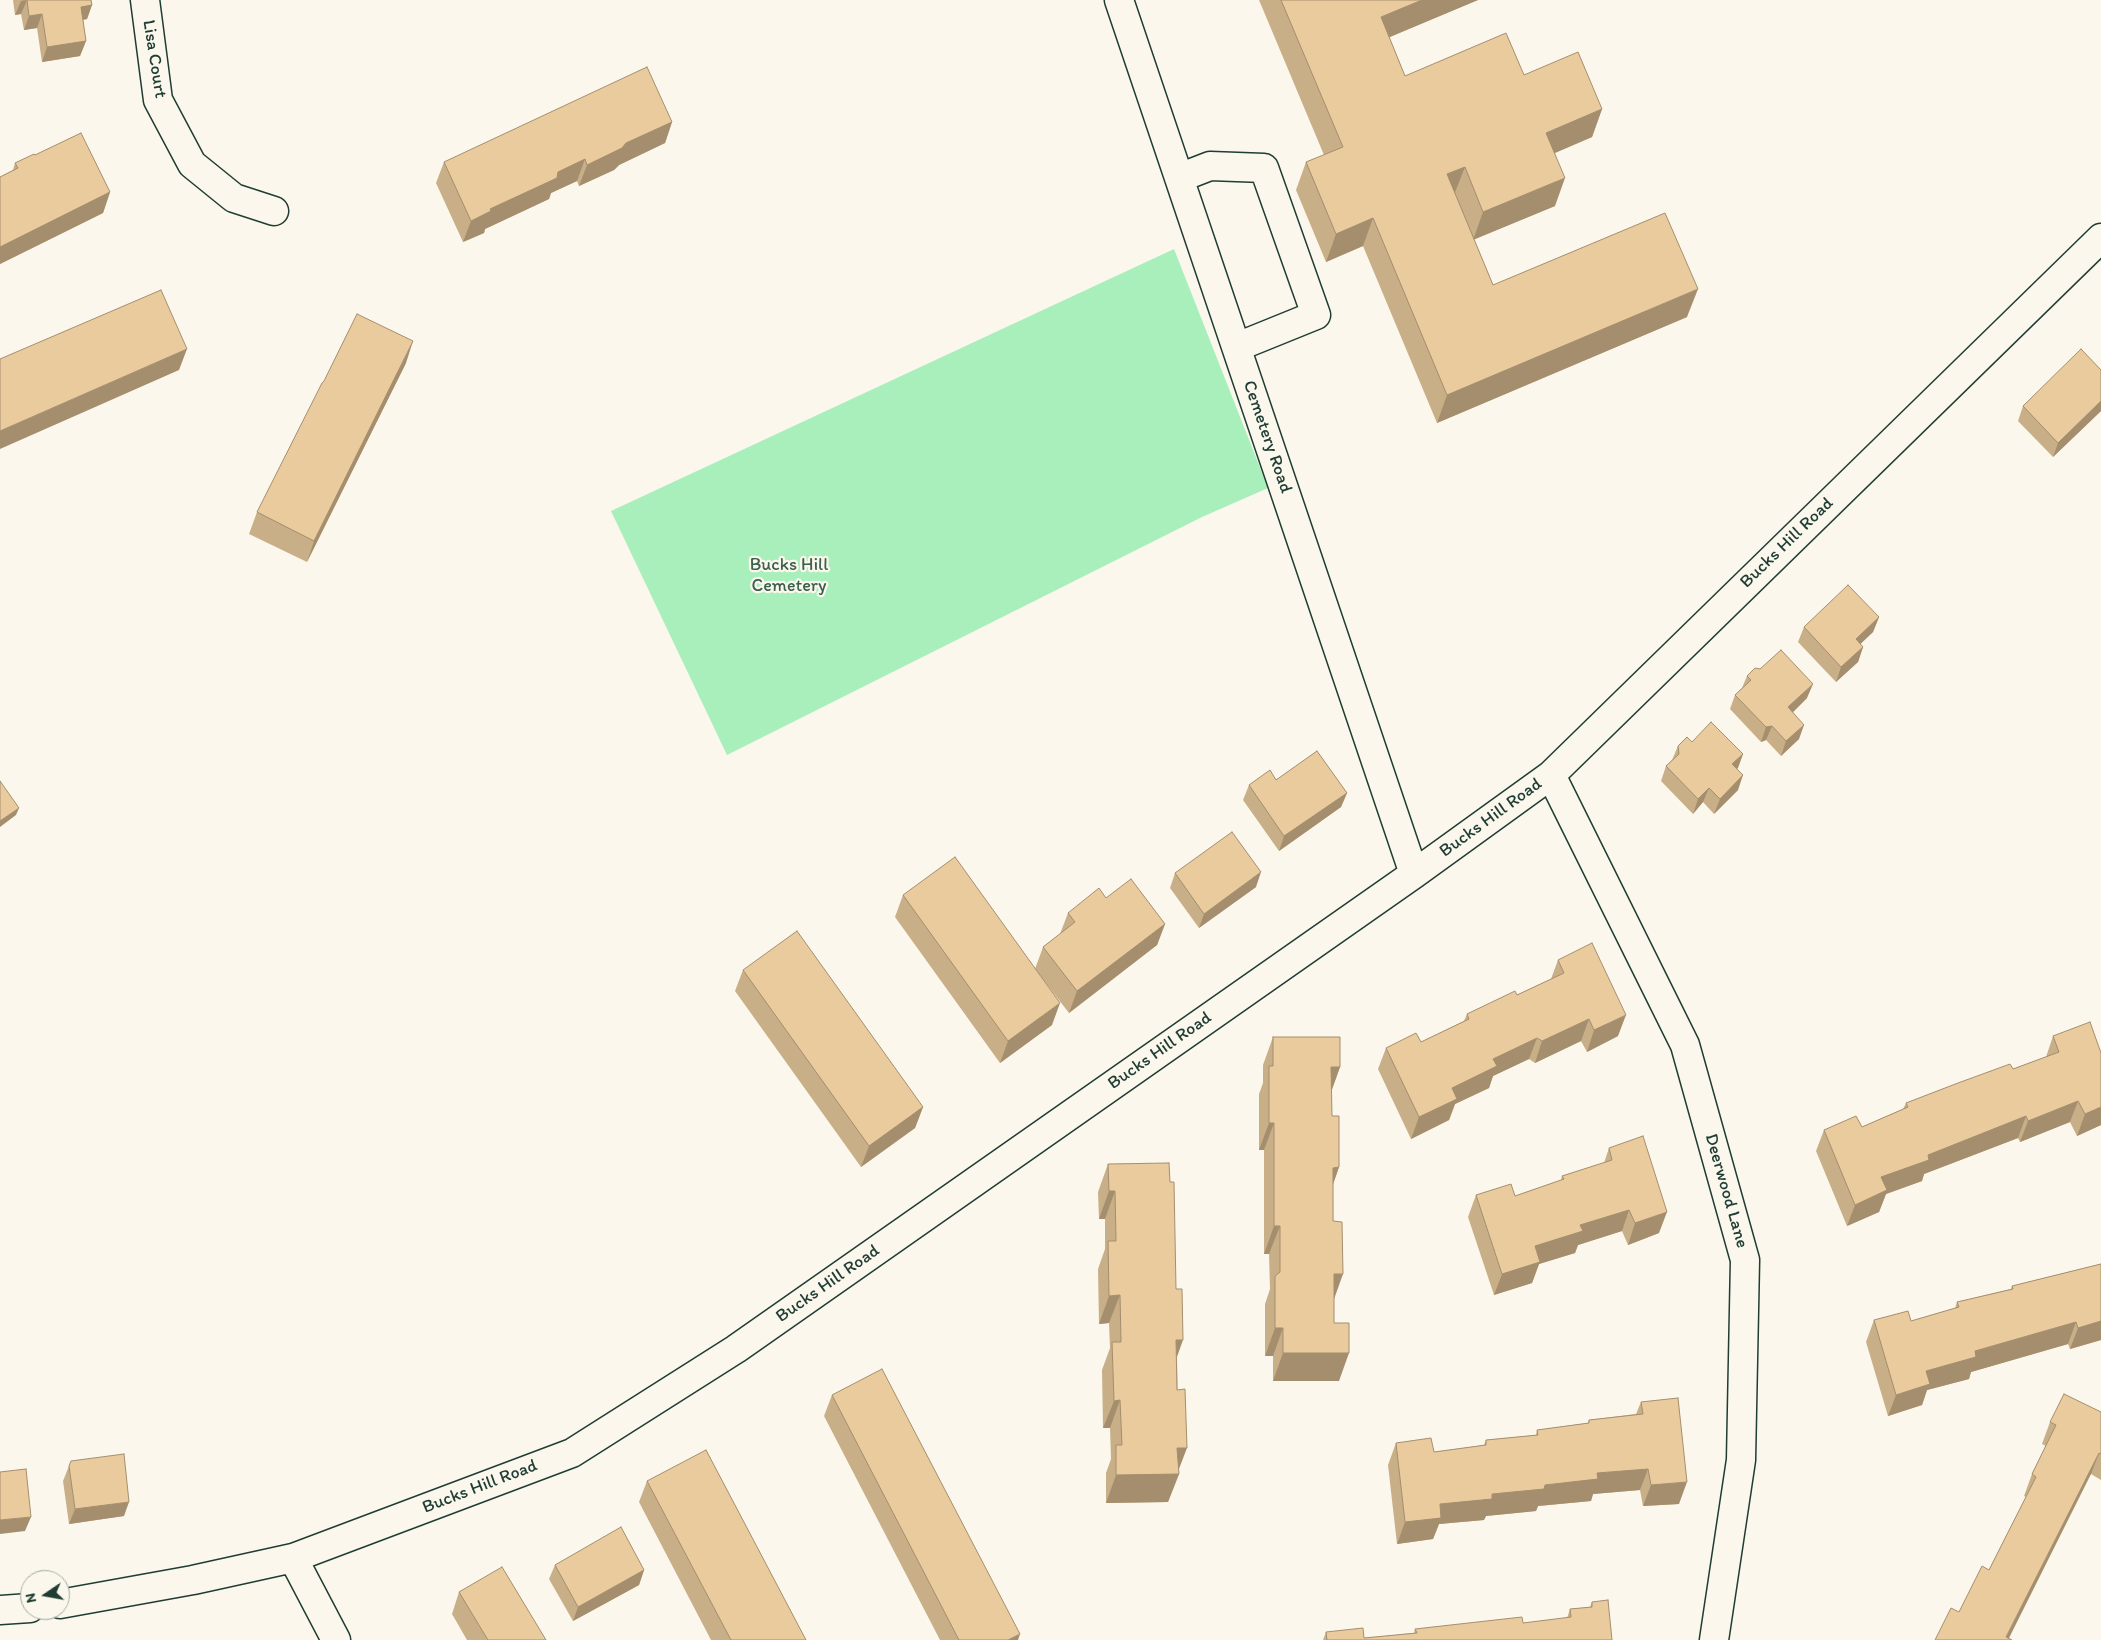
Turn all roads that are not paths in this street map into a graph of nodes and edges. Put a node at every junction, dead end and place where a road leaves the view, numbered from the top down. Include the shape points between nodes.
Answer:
1 (145, 0) edge
2 (1119, 0) edge
3 (1179, 178) junction
4 (274, 211) dead end
5 (2101, 238) edge
6 (1237, 347) junction
7 (1551, 775) junction
8 (1414, 874) junction
9 (293, 1558) junction
10 (70, 1602) edge
11 (20, 1609) edge
12 (0, 1610) edge
13 (336, 1640) edge
14 (1714, 1640) edge

1 - 4 street, Lisa Court via 158,100 192,164 234,198
2 - 3 street, Cemetery Road
3 - 6 street, Cemetery Road
3 - 6 street via 1210,166 1264,168 1316,315
5 - 7 street, Bucks Hill Road
6 - 8 street, Cemetery Road
7 - 8 street, Bucks Hill Road
7 - 14 street, Deerwood Lane via 1685,1045 1745,1260 1741,1460
8 - 9 street, Bucks Hill Road via 736,1349 572,1453
9 - 10 street, Bucks Hill Road
9 - 13 street
11 - 12 street

